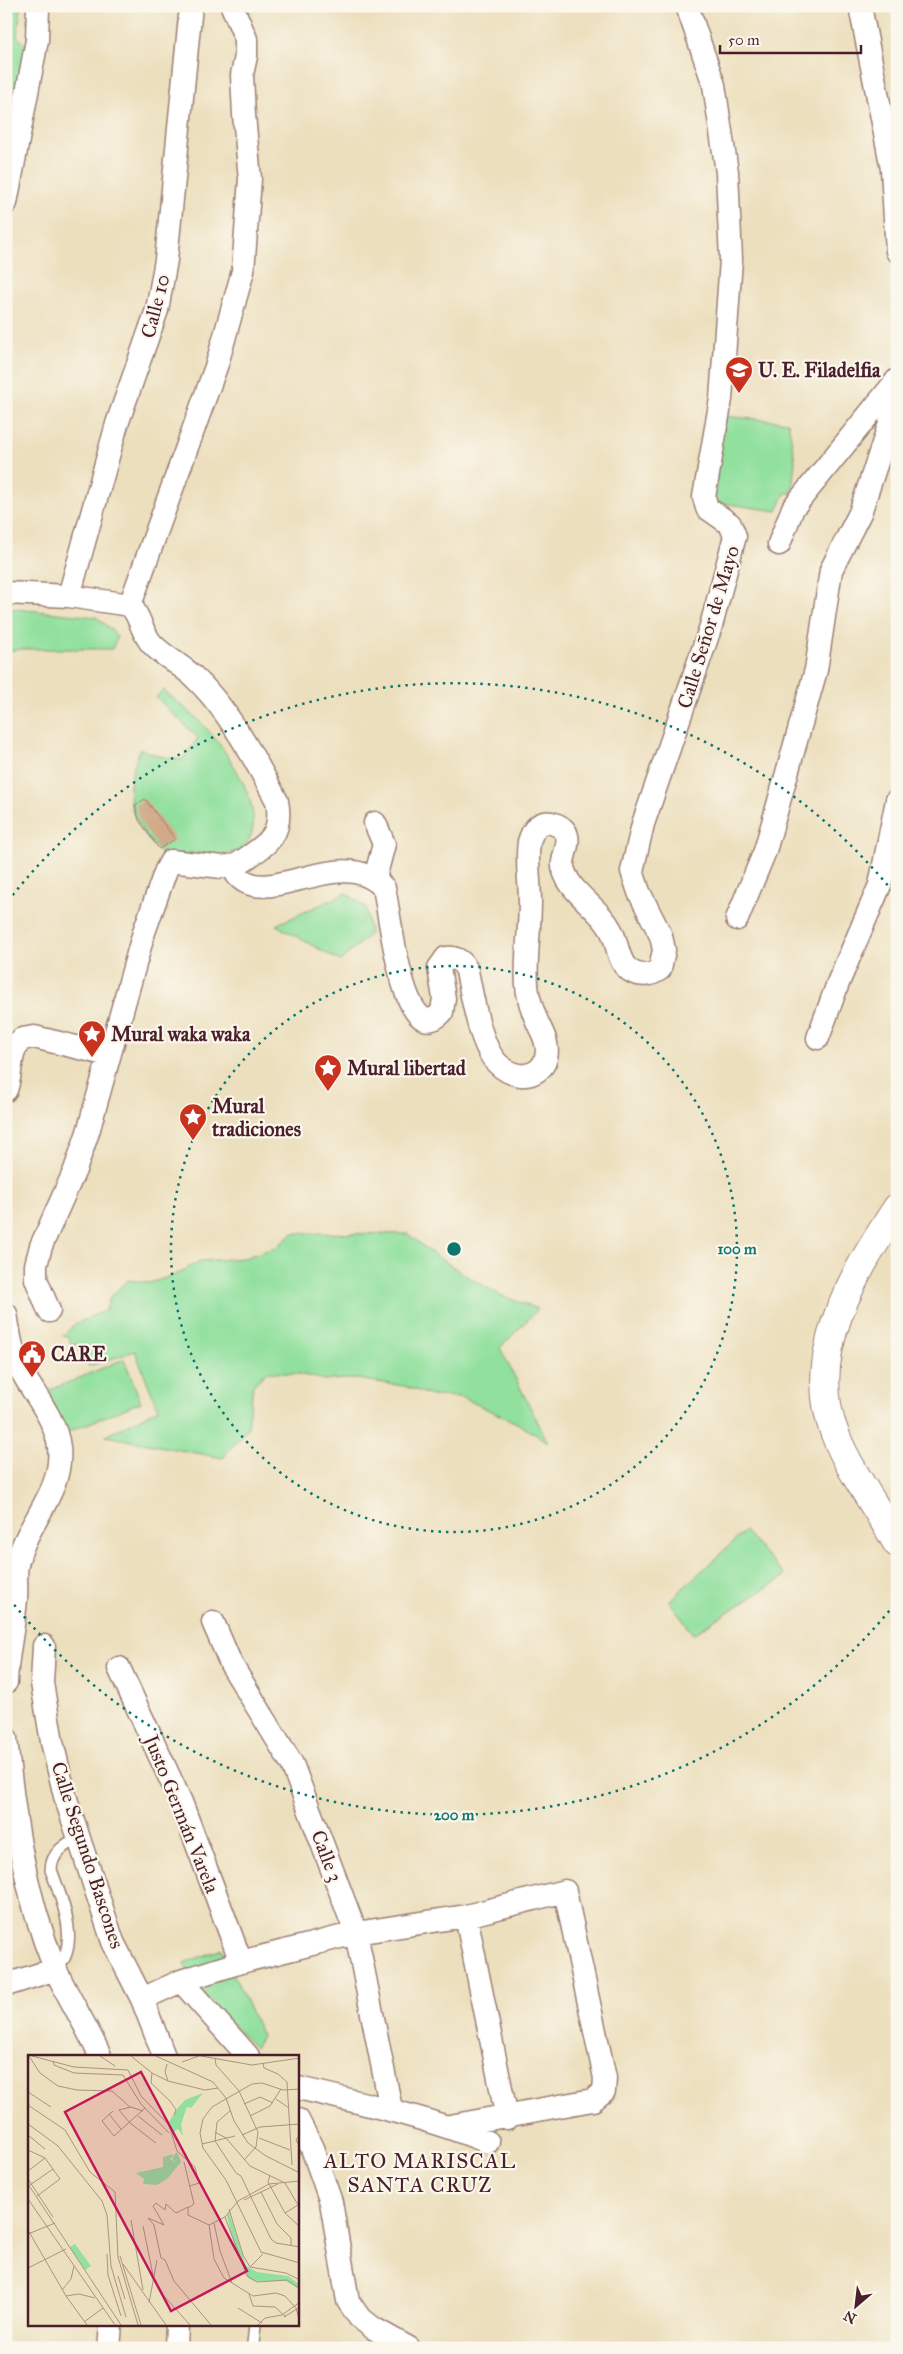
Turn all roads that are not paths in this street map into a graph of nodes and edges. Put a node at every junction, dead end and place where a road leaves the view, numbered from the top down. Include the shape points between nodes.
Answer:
1 (38, 6) edge
2 (191, 6) edge
3 (232, 6) edge
4 (687, 6) edge
5 (860, 6) edge
6 (6, 203) edge
7 (897, 251) edge
8 (897, 380) edge
9 (897, 402) edge
10 (778, 544) dead end
11 (6, 594) edge
12 (69, 596) junction
13 (130, 605) junction
14 (897, 800) edge
15 (375, 823) dead end
16 (236, 865) junction
17 (375, 878) junction
18 (737, 919) dead end
19 (818, 1038) dead end
20 (109, 1055) junction
21 (6, 1090) edge
22 (897, 1208) edge
23 (48, 1311) dead end
24 (6, 1314) edge
25 (897, 1543) edge
26 (213, 1622) dead end
27 (44, 1646) dead end
28 (119, 1668) dead end
29 (6, 1682) edge
30 (6, 1738) edge
31 (79, 1836) junction
32 (466, 1916) junction
33 (356, 1933) junction
34 (241, 1962) junction
35 (56, 1969) junction
36 (181, 1981) junction
37 (6, 1985) edge
38 (142, 1999) junction
39 (99, 2055) edge
40 (164, 2055) edge
41 (247, 2055) edge
42 (299, 2088) edge
43 (392, 2109) junction
44 (507, 2118) junction
45 (299, 2122) edge
46 (450, 2126) junction
47 (488, 2142) dead end
48 (110, 2326) edge
49 (177, 2326) edge
50 (255, 2326) edge
51 (253, 2344) dead end
52 (109, 2348) edge
53 (176, 2348) edge
54 (409, 2348) edge

1 - 6 street via 37,40
2 - 12 street, Calle 10 via 166,260 157,310 118,424
3 - 13 street via 246,39 242,75 250,179 243,271 217,364
4 - 17 street, Calle Señor de Mayo via 714,85 727,172 732,260 722,391 704,497 707,508 730,524 735,536 711,626 642,824 632,870 661,936 664,950 660,969 648,975 628,969 620,959 611,930 601,915 567,880 563,869 568,838 565,831 549,822 542,823 530,839 528,855 527,985 531,1006 548,1051 546,1061 534,1073 511,1072 498,1064 488,1050 468,972 461,961 446,958 439,968 444,998 442,1012 432,1020 425,1020 416,1012 403,985 384,888
5 - 7 street via 892,169
8 - 10 street via 793,508
9 - 18 street via 860,513 831,570 816,670 765,851
11 - 12 street
12 - 13 street
13 - 16 street via 144,635 197,680 218,705 277,800 279,821 274,836
14 - 19 street via 880,885
15 - 17 street via 384,844
16 - 17 street via 237,875 253,886 345,871
16 - 20 street via 222,867 171,861 144,932
20 - 21 street via 34,1038 22,1039 14,1050
20 - 23 street via 75,1170 49,1223 36,1265 36,1279
22 - 25 street via 865,1257 843,1302 831,1335 827,1371 827,1402 834,1432
24 - 29 street via 17,1362 42,1406 59,1447 54,1485 48,1502 23,1547 17,1565
26 - 33 street, Calle 3 via 231,1664 292,1764
27 - 31 street, Calle Segundo Bascones via 42,1683 52,1742
28 - 34 street, Justo Germán Varela via 181,1802
30 - 35 street via 24,1874
31 - 35 lane via 65,1845 51,1863 68,1932 65,1956
31 - 38 street, Calle Segundo Bascones via 113,1942
32 - 33 street
32 - 44 street
32 - 44 street via 565,1891 603,2066 606,2086 593,2100
33 - 34 street
33 - 43 street, Calle 3
34 - 36 street
35 - 37 street
35 - 39 street
36 - 38 street
36 - 41 street
38 - 40 street, Calle Segundo Bascones
42 - 43 street
43 - 46 street
44 - 46 street
45 - 54 street via 331,2202 348,2302 373,2328
46 - 47 street
48 - 52 street
49 - 53 street
50 - 51 lane

